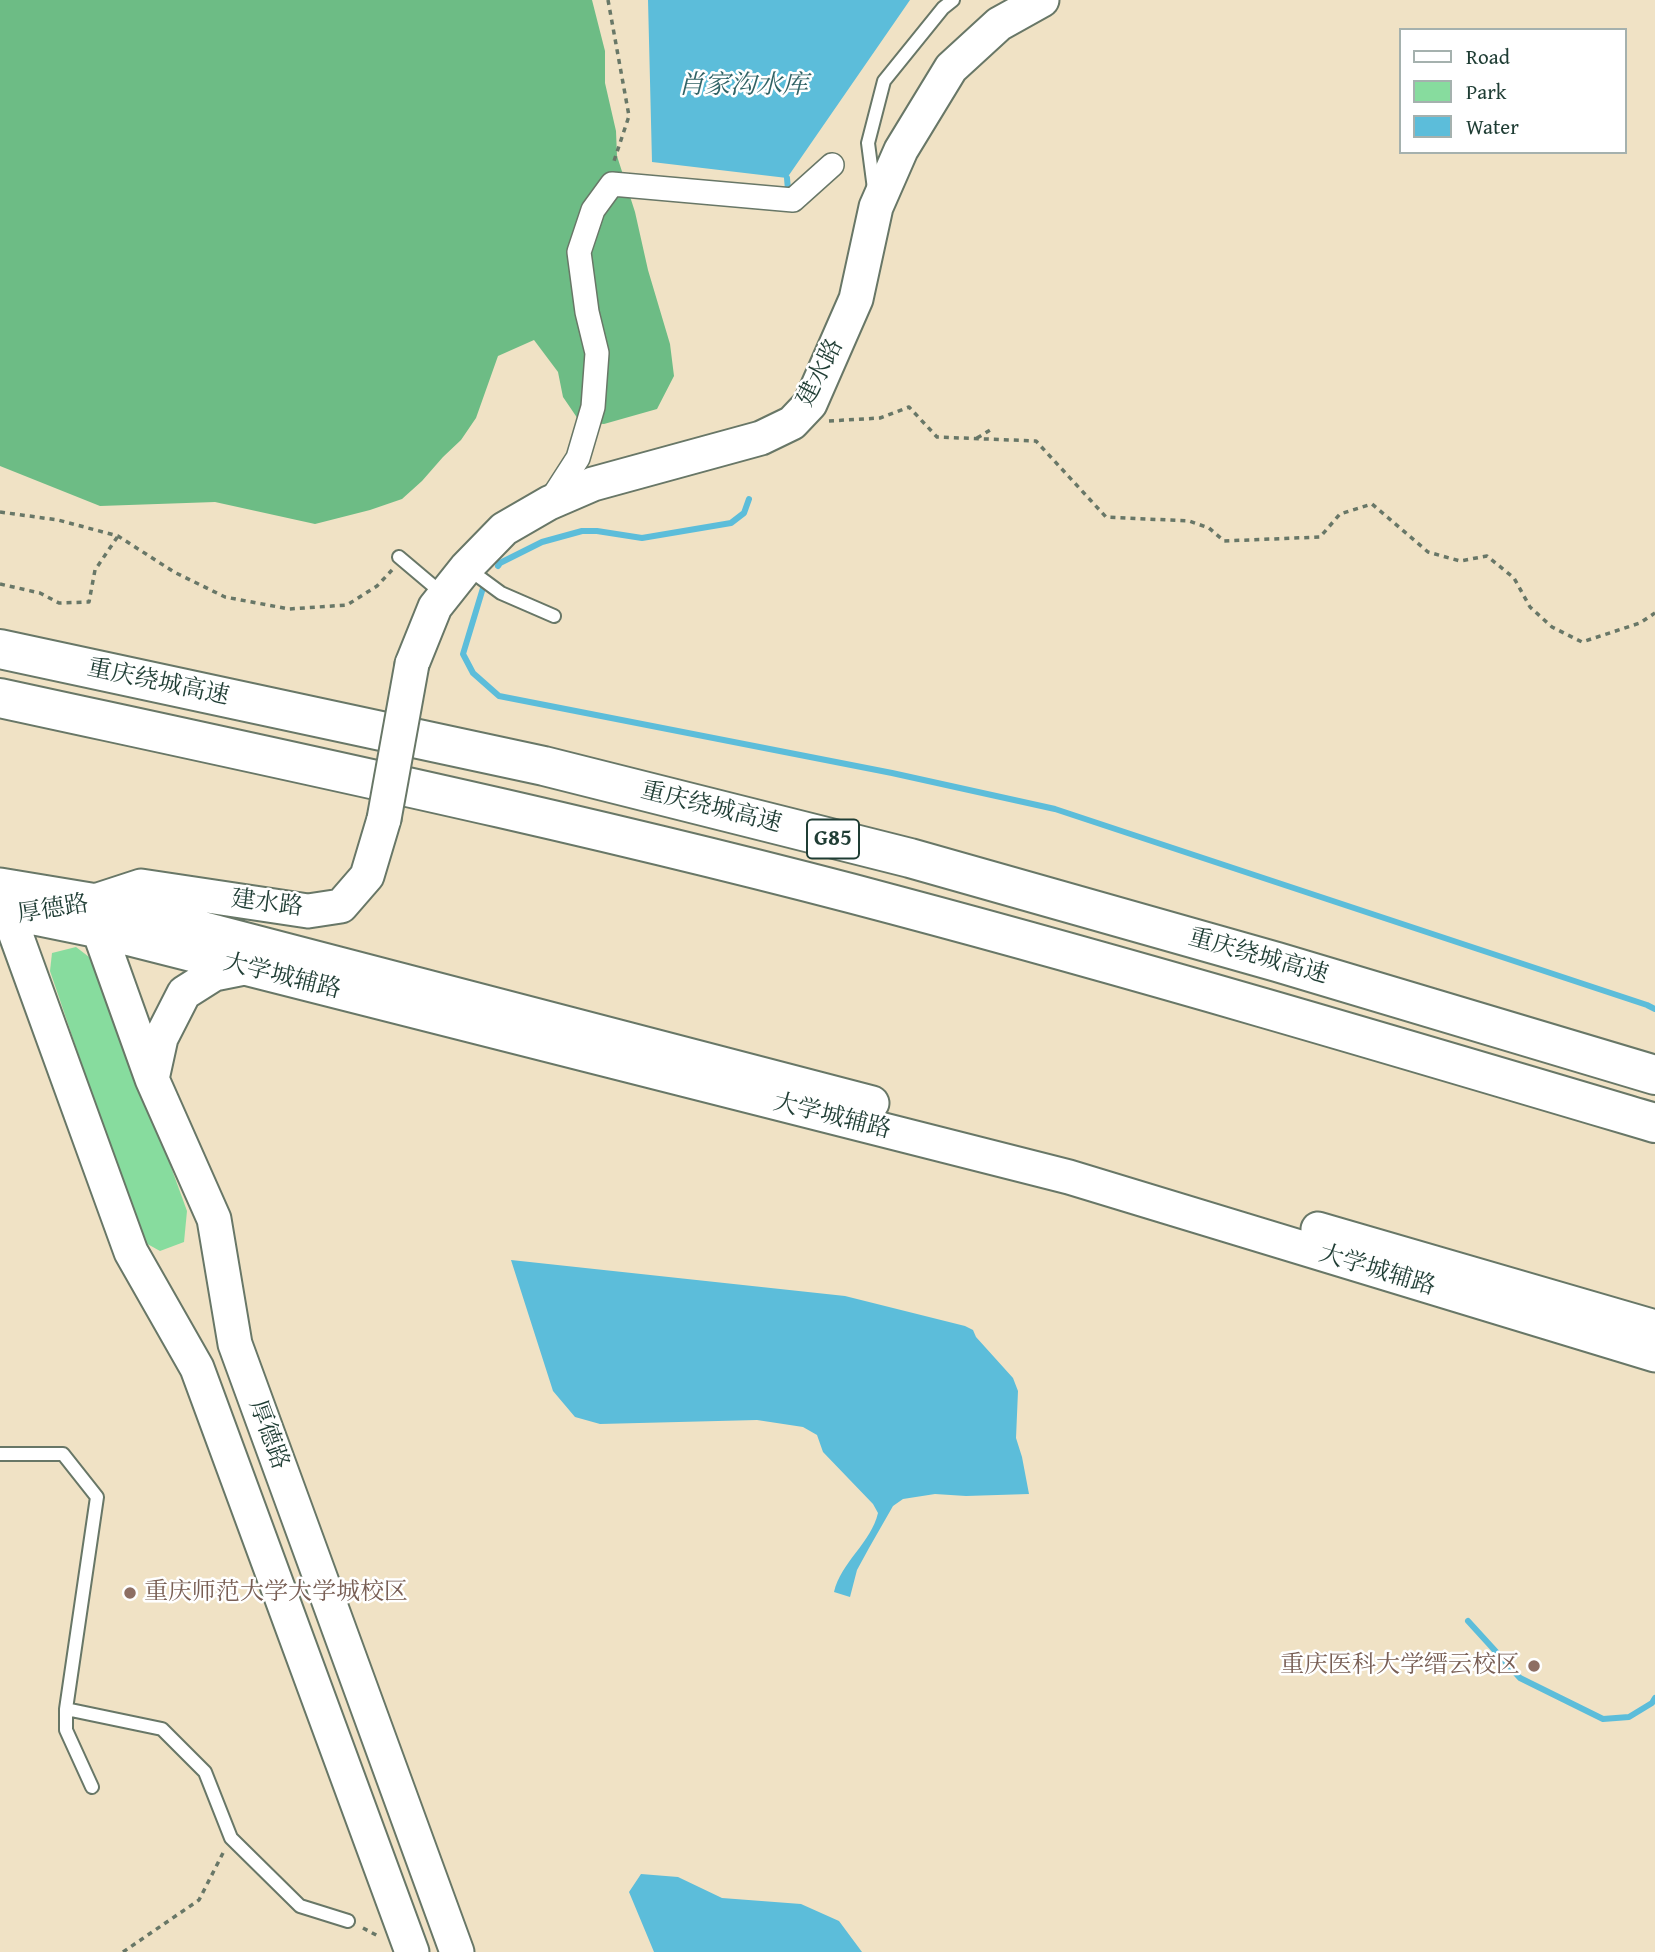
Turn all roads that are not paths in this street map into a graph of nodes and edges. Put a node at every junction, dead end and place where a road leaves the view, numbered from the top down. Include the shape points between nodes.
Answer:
1 (953, 0) edge
2 (1042, 0) edge
3 (832, 165) dead end
4 (876, 207) junction
5 (549, 503) junction
6 (400, 558) road end
7 (466, 568) junction
8 (445, 595) junction
9 (554, 616) dead end
10 (0, 649) edge
11 (0, 698) edge
12 (3, 903) edge
13 (98, 916) junction
14 (244, 968) junction
15 (1655, 1075) edge
16 (152, 1079) junction
17 (1655, 1123) edge
18 (1655, 1327) edge
19 (1655, 1355) edge
20 (0, 1454) edge
21 (66, 1709) junction
22 (92, 1787) dead end
23 (348, 1921) road end
24 (398, 1946) edge
25 (457, 1952) edge

1 - 4 lane via 884,81 868,143
2 - 4 street, 建水路 via 999,24 951,68 901,150
3 - 5 street via 793,200 612,184 593,211 579,252 597,353 593,407 578,458
4 - 5 street, 建水路 via 856,299 810,404 792,423 761,438 593,484
5 - 7 street, 建水路 via 504,529
6 - 8 lane
7 - 8 street, 建水路
7 - 9 lane via 501,593
8 - 13 street, 建水路, bridge via 435,607 412,664 384,819 368,876 341,906 308,911 141,887
10 - 15 highway, 重庆绕城高速 / G85 via 544,766 910,858
11 - 17 highway, 重庆绕城高速 / G85 via 531,814 894,905
12 - 13 street, 厚德路
12 - 24 street, 厚德路 via 131,1252 197,1368
13 - 14 street, 大学城辅路
13 - 16 street, 厚德路
13 - 18 street, 大学城辅路 via 992,1134
14 - 16 street via 214,974 184,993 161,1038
14 - 19 street, 大学城辅路 via 1069,1177
16 - 25 street, 厚德路 via 214,1219 235,1344
20 - 21 lane via 63,1454 97,1497
21 - 22 lane via 66,1730
21 - 23 lane via 162,1729 205,1772 231,1838 300,1906

